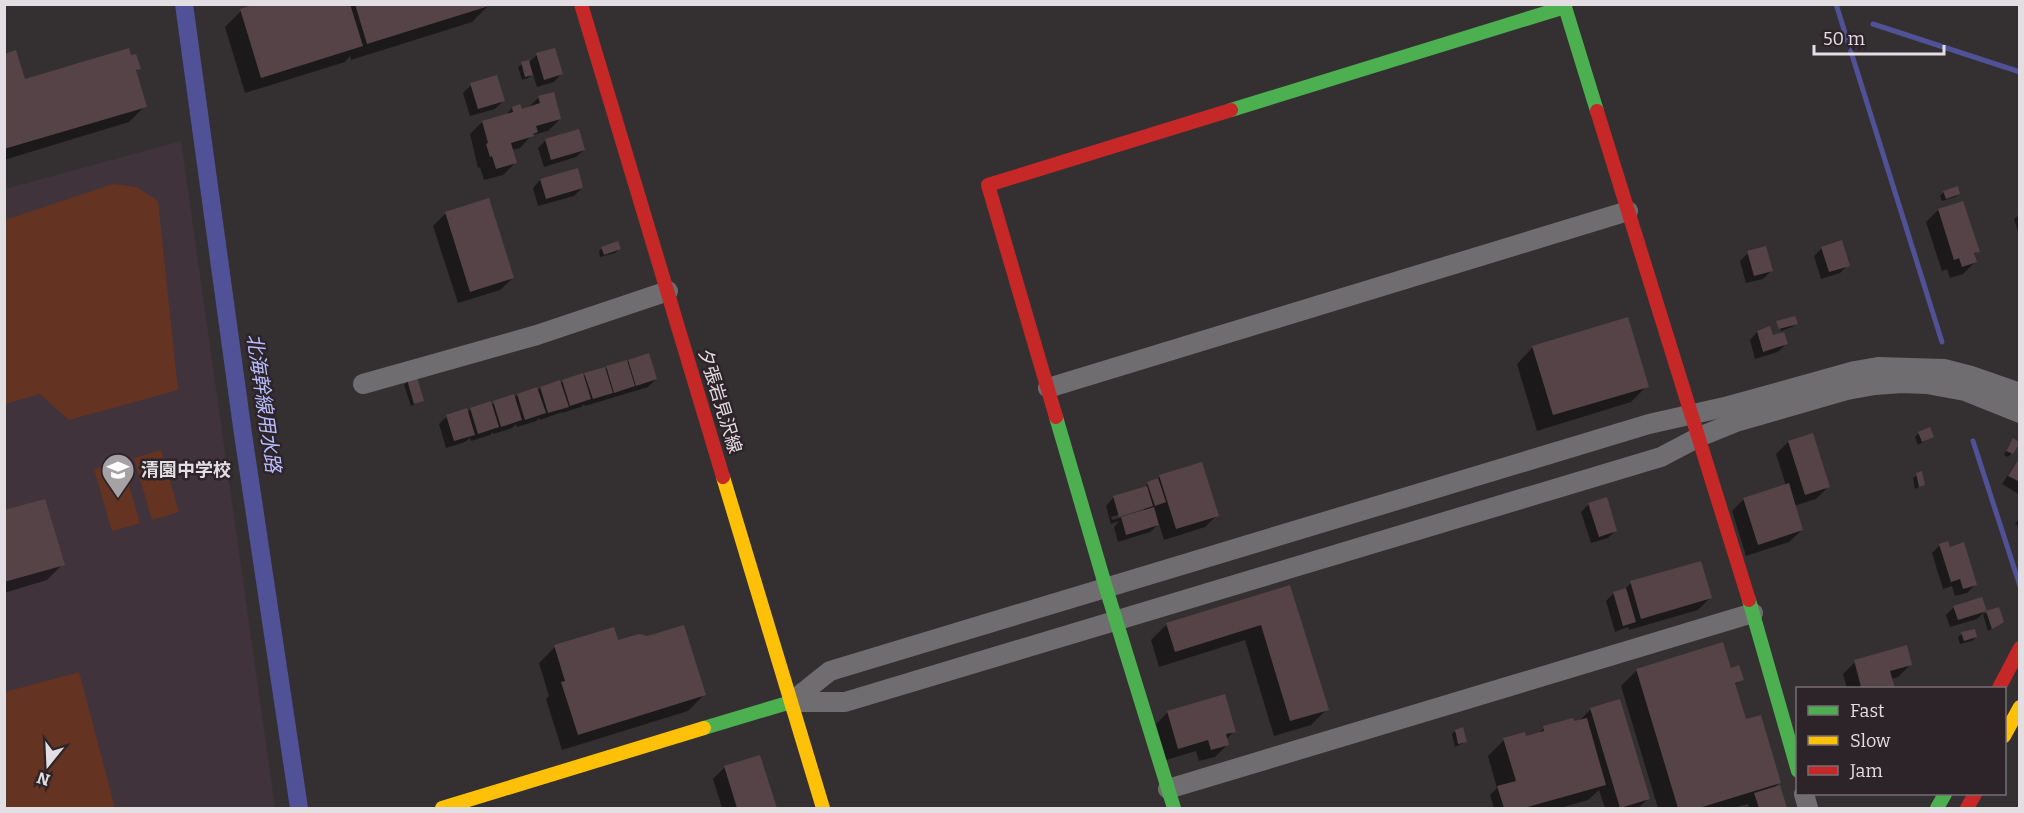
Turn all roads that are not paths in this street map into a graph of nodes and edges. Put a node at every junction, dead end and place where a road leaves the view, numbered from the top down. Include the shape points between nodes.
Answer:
1 (581, 4) edge
2 (1628, 211) junction
3 (668, 291) junction
4 (363, 384) dead end
5 (1048, 388) junction
6 (2019, 393) edge
7 (2019, 413) edge
8 (1691, 415) junction
9 (1699, 437) junction
10 (1106, 588) junction
11 (1753, 613) junction
12 (1117, 621) junction
13 (2019, 648) edge
14 (2000, 687) edge
15 (791, 702) junction
16 (2019, 707) edge
17 (2006, 732) edge
18 (1796, 767) edge
19 (1168, 789) junction
20 (442, 808) edge
21 (823, 808) edge
22 (1174, 808) edge

1 - 3 main road, 夕張岩見沢線
2 - 5 street
2 - 5 main road via 1565,7 1531,17 988,185
2 - 8 main road
3 - 4 street via 537,335
3 - 15 main road, 夕張岩見沢線
5 - 10 main road
6 - 8 street via 1944,369 1878,367
7 - 9 street via 1965,391 1902,383 1847,390 1736,422
8 - 9 main road
8 - 10 street
9 - 11 main road
9 - 12 street via 1661,457
10 - 12 main road
10 - 15 street via 830,671
11 - 18 main road
11 - 19 street
12 - 15 street via 845,702
12 - 19 main road
13 - 14 main road
15 - 20 main road
15 - 21 main road, 夕張岩見沢線
16 - 17 main road
19 - 22 main road

